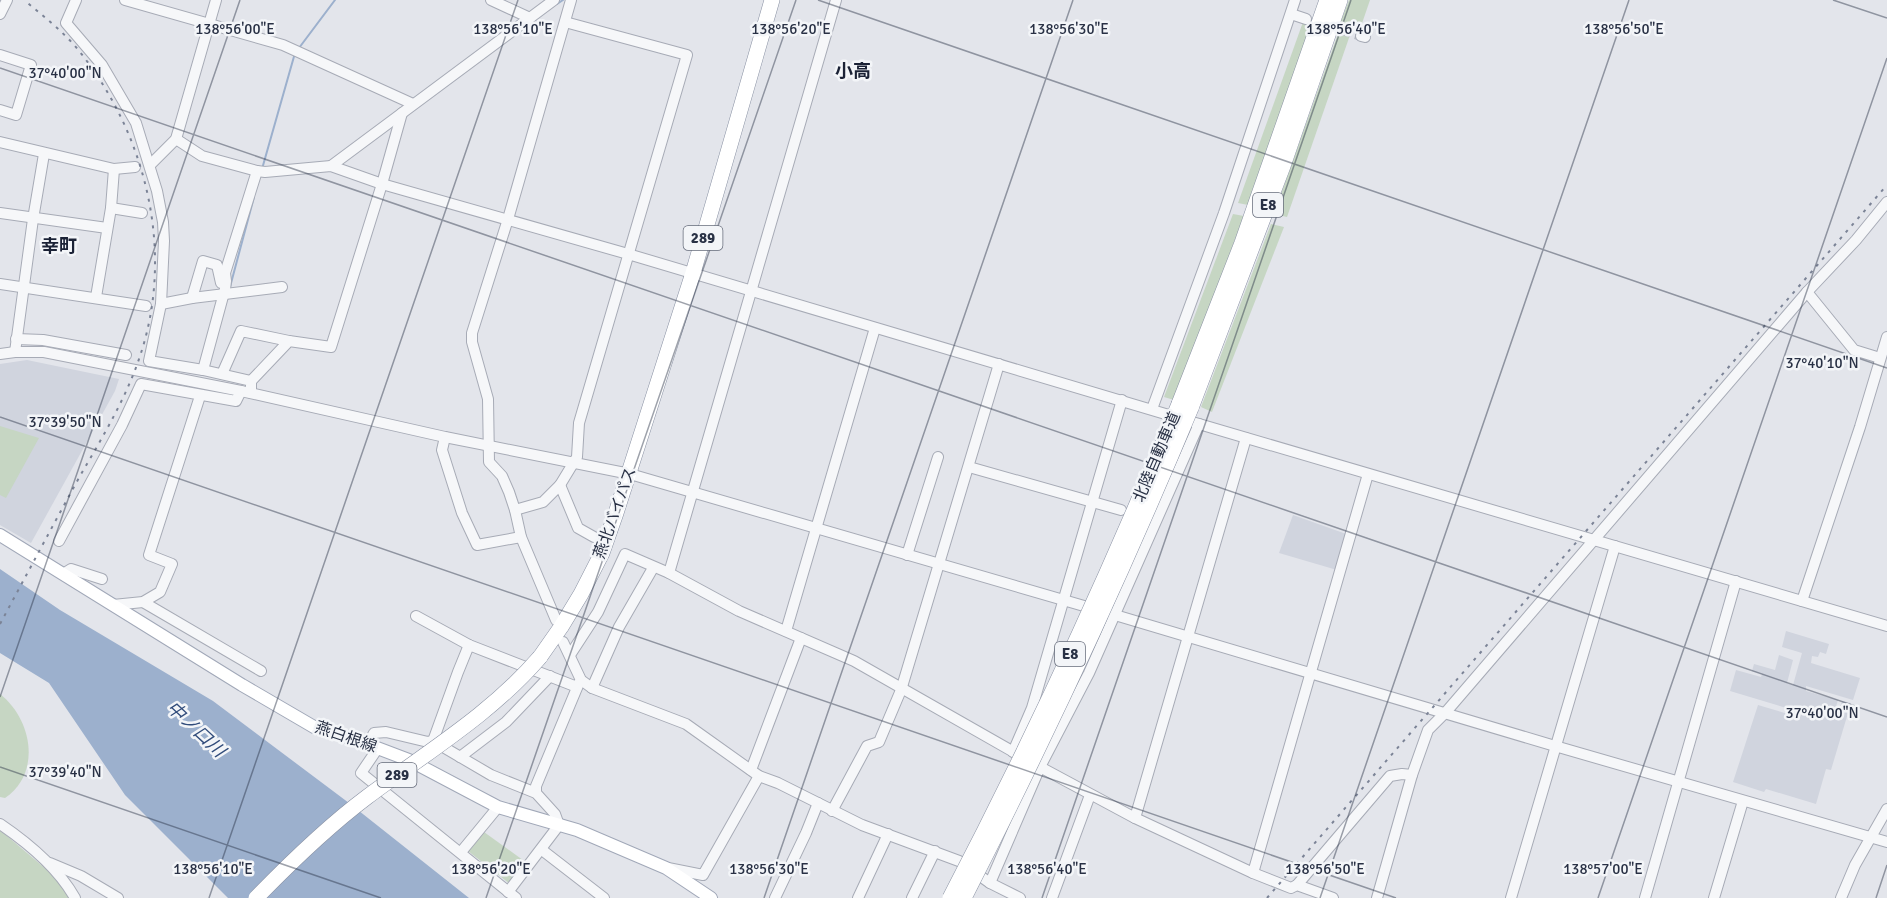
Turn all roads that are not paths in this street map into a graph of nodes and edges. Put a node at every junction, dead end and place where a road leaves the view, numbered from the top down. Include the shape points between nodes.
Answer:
1 (7, 0) edge
2 (76, 0) edge
3 (125, 0) edge
4 (216, 0) edge
5 (491, 0) edge
6 (554, 0) edge
7 (571, 0) edge
8 (772, 0) edge
9 (836, 0) edge
10 (1295, 0) edge
11 (1327, 0) edge
12 (1340, 0) edge
13 (0, 14) edge
14 (1291, 14) junction
15 (530, 18) junction
16 (1306, 19) dead end
17 (565, 22) junction
18 (209, 24) junction
19 (0, 55) edge
20 (413, 104) junction
21 (0, 110) edge
22 (402, 113) junction
23 (176, 139) junction
24 (0, 142) edge
25 (44, 154) junction
26 (150, 165) junction
27 (331, 166) junction
28 (135, 167) dead end
29 (114, 169) junction
30 (257, 171) junction
31 (382, 184) junction
32 (1887, 202) edge
33 (111, 208) junction
34 (0, 213) edge
35 (142, 213) dead end
36 (33, 219) junction
37 (508, 219) junction
38 (107, 228) junction
39 (628, 254) junction
40 (693, 273) junction
41 (0, 284) edge
42 (23, 287) junction
43 (282, 287) dead end
44 (752, 291) junction
45 (224, 292) junction
46 (1807, 292) junction
47 (96, 297) junction
48 (192, 298) junction
49 (155, 307) junction
50 (875, 328) junction
51 (1887, 337) edge
52 (16, 339) junction
53 (289, 341) junction
54 (15, 352) junction
55 (0, 354) edge
56 (126, 355) dead end
57 (1882, 361) edge
58 (999, 364) junction
59 (203, 370) junction
60 (222, 374) junction
61 (251, 381) junction
62 (246, 392) junction
63 (200, 396) junction
64 (1122, 400) junction
65 (1185, 406) junction
66 (1152, 409) junction
67 (1199, 424) junction
68 (445, 437) junction
69 (1246, 438) junction
70 (487, 446) junction
71 (938, 457) dead end
72 (574, 463) junction
73 (969, 466) junction
74 (630, 474) junction
75 (1368, 474) junction
76 (560, 485) junction
77 (694, 492) junction
78 (1093, 502) junction
79 (515, 510) junction
80 (1121, 510) dead end
81 (817, 528) junction
82 (0, 536) edge
83 (521, 537) junction
84 (594, 537) dead end
85 (1594, 540) junction
86 (59, 541) dead end
87 (1615, 546) junction
88 (907, 555) junction
89 (939, 564) junction
90 (654, 568) junction
91 (669, 573) junction
92 (63, 574) junction
93 (102, 579) dead end
94 (1736, 581) junction
95 (1063, 600) junction
96 (1802, 600) junction
97 (142, 602) junction
98 (113, 605) junction
99 (1116, 615) junction
100 (416, 616) dead end
101 (556, 620) dead end
102 (1887, 626) edge
103 (786, 631) junction
104 (1187, 637) junction
105 (801, 638) junction
106 (563, 642) dead end
107 (469, 645) junction
108 (570, 655) junction
109 (261, 671) dead end
110 (1310, 673) junction
111 (550, 676) junction
112 (579, 683) junction
113 (592, 688) junction
114 (901, 690) junction
115 (1446, 712) junction
116 (433, 741) junction
117 (373, 746) junction
118 (1555, 746) junction
119 (1013, 752) junction
120 (460, 757) junction
121 (1040, 767) junction
122 (755, 773) junction
123 (1412, 775) junction
124 (1678, 782) junction
125 (536, 793) junction
126 (1090, 795) junction
127 (1743, 801) junction
128 (818, 802) junction
129 (498, 807) junction
130 (1887, 809) edge
131 (832, 811) junction
132 (1135, 818) junction
133 (0, 824) edge
134 (559, 825) junction
135 (888, 834) junction
136 (1872, 837) junction
137 (1887, 842) edge
138 (542, 850) junction
139 (935, 851) junction
140 (460, 852) junction
141 (44, 861) junction
142 (666, 868) junction
143 (1253, 873) junction
144 (990, 883) junction
145 (1292, 890) edge
146 (512, 895) edge
147 (708, 897) edge
148 (75, 898) edge
149 (118, 898) edge
150 (256, 898) edge
151 (604, 898) edge
152 (775, 898) edge
153 (858, 898) edge
154 (912, 898) edge
155 (950, 898) edge
156 (964, 898) edge
157 (1020, 898) edge
158 (1052, 898) edge
159 (1333, 898) edge
160 (1377, 898) edge
161 (1511, 898) edge
162 (1645, 898) edge
163 (1714, 898) edge
164 (1841, 898) edge

1 - 13 street
2 - 26 street via 66,23 102,65 136,123
3 - 18 street
4 - 18 street
5 - 15 street
6 - 15 street
7 - 17 street
8 - 40 highway, 燕北バイパス / 289
9 - 44 street
10 - 14 street
11 - 65 highway, 北陸自動車道 / E8
12 - 65 highway, 北陸自動車道 / E8 via 1279,176
14 - 16 street
14 - 66 street
15 - 20 street
17 - 37 street
17 - 39 street via 687,55
18 - 20 street via 283,45
18 - 23 street
19 - 21 street via 31,65 16,115
20 - 22 street
22 - 27 street
22 - 31 street
23 - 26 street
23 - 30 street via 202,156
24 - 25 street
25 - 29 street
25 - 36 street
26 - 49 street via 163,222
27 - 30 street
27 - 31 street
28 - 29 street
29 - 33 street
30 - 45 street via 237,227
31 - 37 street
31 - 53 street via 331,347
32 - 46 street
33 - 35 street
33 - 38 street
34 - 36 street
36 - 38 street
36 - 42 street
37 - 39 street
37 - 70 street via 471,333 488,399
38 - 47 street
39 - 40 street
39 - 72 street via 579,423
40 - 44 street
40 - 74 highway, 燕北バイパス / 289
41 - 42 street
42 - 47 street
42 - 52 street
43 - 45 street
44 - 50 street
44 - 77 street
45 - 48 street
45 - 48 street via 217,265 203,261
45 - 59 street
46 - 57 street via 1854,350
46 - 85 street
47 - 49 street
48 - 49 street
49 - 59 street via 149,361
50 - 58 street
50 - 81 street
51 - 57 street
52 - 54 street
52 - 56 street
53 - 60 street via 241,331
53 - 61 street
54 - 55 street
54 - 62 street via 44,352
57 - 96 street
58 - 64 street
58 - 73 street
59 - 60 street
60 - 61 street
61 - 62 street
62 - 63 street via 236,401
62 - 68 street
63 - 86 street via 141,384
63 - 97 street via 149,555 172,564 160,592
64 - 66 street
64 - 78 street
65 - 155 highway, 北陸自動車道 / E8, bridge via 1080,634
65 - 156 highway, 北陸自動車道 / E8, bridge via 1091,639
66 - 67 street
67 - 69 street
67 - 99 street
68 - 70 street
68 - 83 street via 442,450 462,513 477,545
69 - 75 street
69 - 104 street
70 - 72 street
70 - 79 street via 489,462 502,476
71 - 88 street
72 - 74 street
72 - 76 street
73 - 78 street
73 - 89 street
74 - 77 street
74 - 150 highway, 燕北バイパス / 289, bridge via 593,572 566,619 520,681 468,726 365,799
75 - 85 street
75 - 110 street
76 - 79 street via 543,502
76 - 84 street via 578,528
77 - 81 street
77 - 91 street
78 - 80 street
78 - 95 street
79 - 83 street
81 - 88 street
81 - 103 street
82 - 92 main road, 燕白根線
83 - 101 street
85 - 87 street
85 - 115 street
87 - 94 street
87 - 118 street
88 - 89 street
89 - 95 street
89 - 114 street
90 - 91 street
90 - 108 street via 625,554 598,612
90 - 113 street via 619,627
91 - 103 street
92 - 93 street via 71,569
92 - 98 main road, 燕白根線
94 - 96 street
94 - 124 street
95 - 99 street
95 - 119 street via 1032,708
96 - 102 street
97 - 98 street
97 - 109 street
98 - 117 main road, 燕白根線 via 314,727
99 - 104 street
99 - 121 street
100 - 107 street
103 - 105 street
104 - 110 street
104 - 132 street
105 - 114 street via 854,661
105 - 122 street
106 - 108 street
107 - 111 street
107 - 116 street
108 - 112 street
110 - 115 street
110 - 143 street
111 - 112 street
111 - 120 street via 506,722
112 - 113 street
112 - 125 street
113 - 122 street via 686,724
114 - 119 street
114 - 131 street via 879,742 867,746
115 - 118 street
115 - 123 street via 1428,730
116 - 117 street via 386,732 374,733
116 - 120 street
117 - 129 main road, 燕白根線 via 409,760
117 - 140 street via 362,773
118 - 124 street
118 - 161 street
119 - 121 street
120 - 125 street
121 - 126 street
121 - 144 street
122 - 128 street
122 - 142 street via 703,875
123 - 145 street via 1390,776
123 - 160 street
124 - 127 street
124 - 162 street
125 - 134 street via 555,814
126 - 132 street
126 - 158 street
127 - 136 street
127 - 163 street
128 - 131 street
128 - 152 street
129 - 134 main road, 燕白根線
129 - 140 street
130 - 136 street
131 - 135 street
132 - 143 street
133 - 141 street
134 - 138 street
134 - 142 main road, 燕白根線
135 - 139 street
135 - 153 street
136 - 137 street
136 - 164 street
138 - 146 street
138 - 151 street
139 - 144 street via 959,861
139 - 154 street
140 - 146 street
141 - 148 street
141 - 149 street via 81,876
142 - 147 main road, 燕白根線
143 - 145 street
144 - 157 street
145 - 159 street

